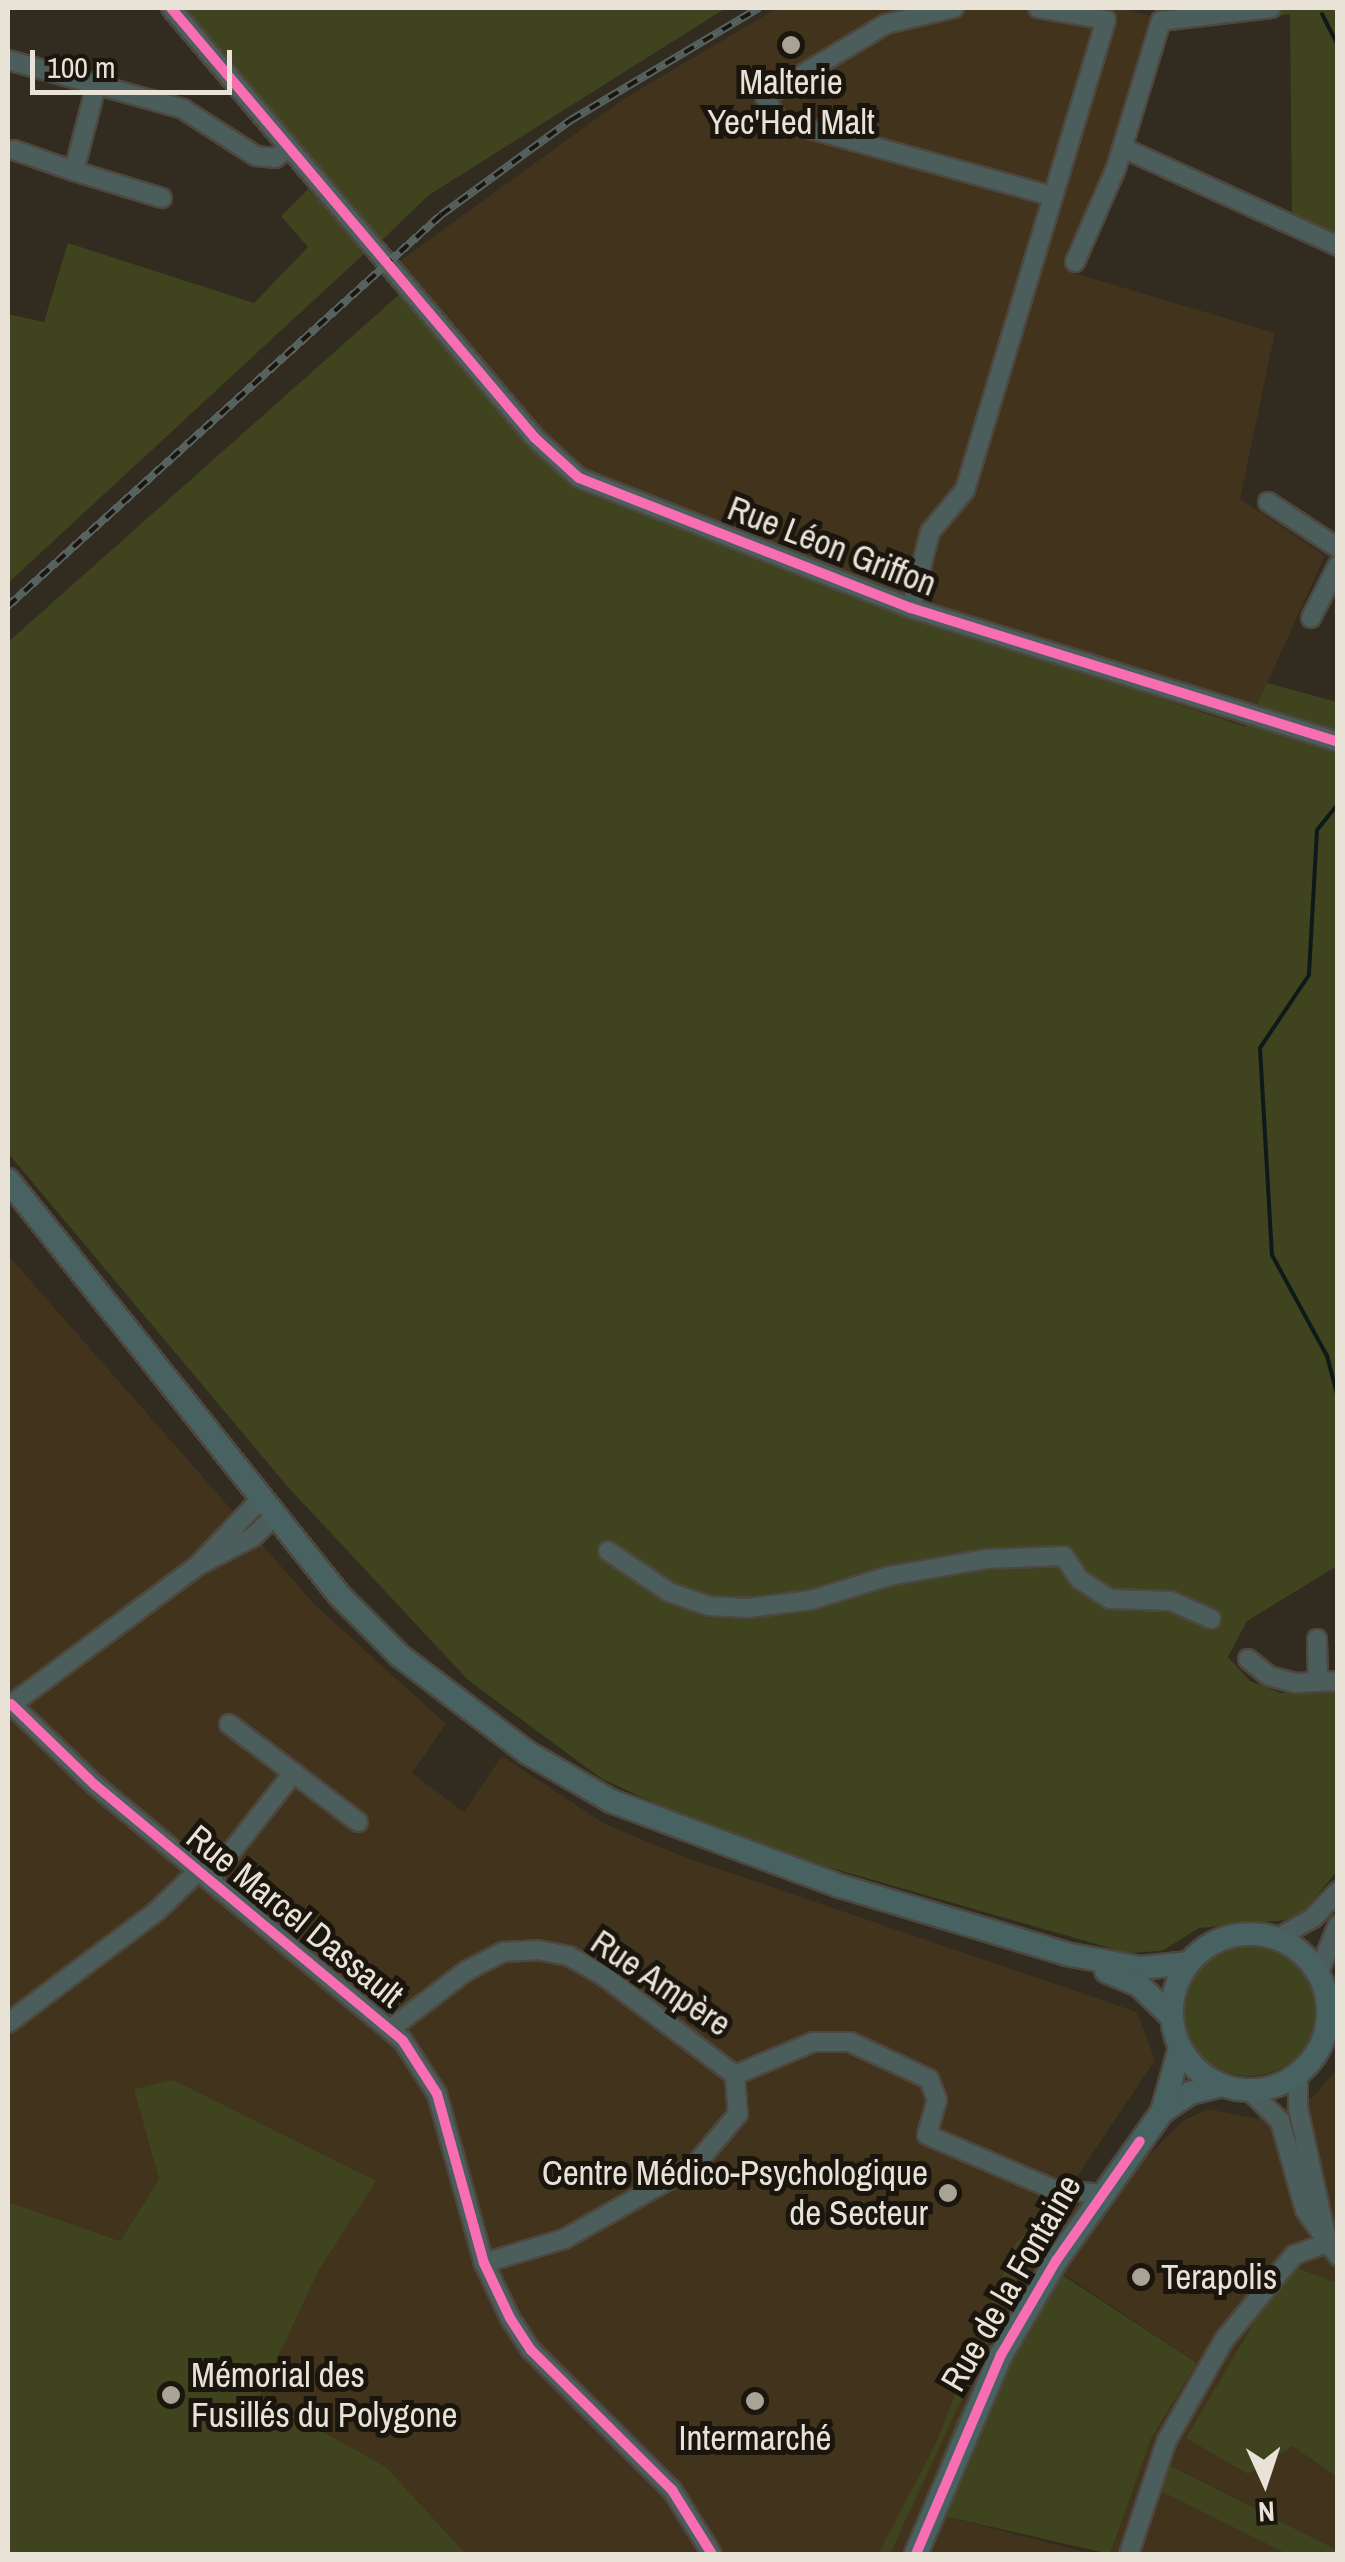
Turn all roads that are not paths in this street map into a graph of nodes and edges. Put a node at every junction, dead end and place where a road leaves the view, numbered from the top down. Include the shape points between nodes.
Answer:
1 (171, 8) edge
2 (954, 8) edge
3 (1038, 8) edge
4 (1271, 8) edge
5 (8, 60) edge
6 (97, 82) junction
7 (1122, 148) junction
8 (288, 149) junction
9 (14, 150) dead end
10 (74, 171) junction
11 (1048, 195) junction
12 (162, 198) dead end
13 (1338, 246) edge
14 (1075, 262) dead end
15 (1268, 502) dead end
16 (1338, 548) edge
17 (1338, 565) edge
18 (911, 608) junction
19 (1311, 618) dead end
20 (1338, 742) edge
21 (8, 1180) edge
22 (266, 1509) junction
23 (608, 1550) dead end
24 (1212, 1620) dead end
25 (1317, 1639) dead end
26 (1248, 1659) dead end
27 (1328, 1682) edge
28 (10, 1705) edge
29 (229, 1724) dead end
30 (294, 1772) junction
31 (358, 1822) dead end
32 (204, 1876) junction
33 (1338, 1892) edge
34 (1338, 1926) edge
35 (1276, 1938) junction
36 (1066, 1954) junction
37 (1189, 1963) junction
38 (1329, 1997) edge
39 (1172, 2016) junction
40 (8, 2022) edge
41 (390, 2029) junction
42 (1328, 2047) edge
43 (1180, 2048) junction
44 (1298, 2073) junction
45 (735, 2076) junction
46 (1221, 2084) junction
47 (1248, 2090) junction
48 (1162, 2112) junction
49 (1102, 2194) junction
50 (1331, 2245) edge
51 (484, 2262) junction
52 (712, 2554) edge
53 (916, 2554) edge
54 (1128, 2554) edge

1 - 8 street, Rue Léon Griffon
2 - 11 street via 886,24 764,96 778,120
3 - 11 street via 1106,20
4 - 7 street via 1162,21
5 - 6 street
6 - 8 street via 183,110 256,156 275,158
6 - 10 street
7 - 13 street
7 - 14 street
8 - 18 street, Rue Léon Griffon via 535,438 579,478
9 - 10 street
10 - 12 street
11 - 18 street via 964,490 930,532
15 - 16 street
17 - 19 street
18 - 20 street, Rue Léon Griffon
21 - 22 main road
22 - 28 street via 253,1537 197,1566
22 - 36 main road via 400,1656 528,1753 611,1800 745,1854
23 - 24 street via 669,1592 709,1606 748,1608 986,1559 1064,1556 1079,1579 1110,1599 1170,1601
25 - 27 street
26 - 27 street via 1270,1676
28 - 32 street, Rue Marcel Dassault
29 - 30 street
30 - 31 street
30 - 32 street, Rue Marcel Dassault
32 - 40 street
32 - 41 street, Rue Marcel Dassault
33 - 35 street via 1313,1918
34 - 38 street
35 - 37 main road via 1219,1940
35 - 38 main road
36 - 37 main road via 1140,1968
36 - 39 main road via 1139,1985
37 - 39 main road
38 - 42 main road
39 - 43 main road
41 - 45 street, Rue Ampère via 466,1971 503,1952 538,1950 568,1956 604,1976
41 - 51 street, Rue Marcel Dassault via 437,2094
42 - 44 main road
43 - 46 main road
43 - 48 main road, Rue de la Fontaine
44 - 47 main road
44 - 50 street via 1298,2108
45 - 49 street, Rue Ampère via 813,2042 850,2042 930,2078 937,2100 927,2135 1064,2190
45 - 51 street, Rue Ampère via 738,2114 695,2166 564,2239
46 - 47 main road
46 - 48 main road, Rue de la Fontaine
47 - 50 street via 1280,2121 1305,2210
48 - 49 main road, Rue de la Fontaine
49 - 53 main road, Rue de la Fontaine via 1001,2354
50 - 54 street via 1294,2255 1224,2340 1167,2440
51 - 52 street, Rue Marcel Dassault via 531,2350 672,2490

